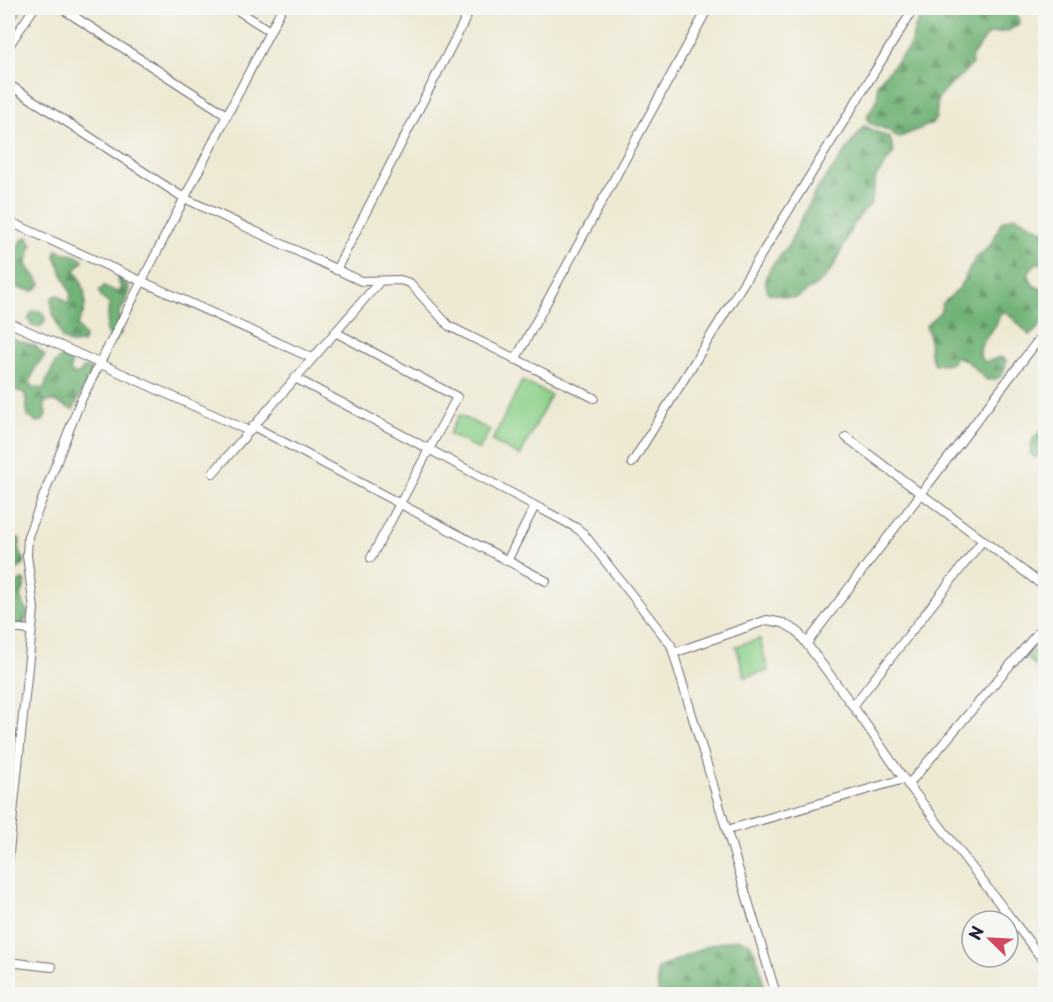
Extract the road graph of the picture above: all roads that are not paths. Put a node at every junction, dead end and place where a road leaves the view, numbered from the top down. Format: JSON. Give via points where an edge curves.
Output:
{"nodes":[{"id":1,"x":34,"y":8,"type":"edge"},
{"id":2,"x":61,"y":8,"type":"edge"},
{"id":3,"x":234,"y":8,"type":"edge"},
{"id":4,"x":282,"y":8,"type":"edge"},
{"id":5,"x":471,"y":8,"type":"edge"},
{"id":6,"x":708,"y":8,"type":"edge"},
{"id":7,"x":914,"y":8,"type":"edge"},
{"id":8,"x":270,"y":31,"type":"junction"},
{"id":9,"x":8,"y":46,"type":"edge"},
{"id":10,"x":8,"y":84,"type":"edge"},
{"id":11,"x":227,"y":115,"type":"junction"},
{"id":12,"x":184,"y":198,"type":"junction"},
{"id":13,"x":8,"y":221,"type":"edge"},
{"id":14,"x":336,"y":270,"type":"junction"},
{"id":15,"x":142,"y":280,"type":"junction"},
{"id":16,"x":380,"y":281,"type":"junction"},
{"id":17,"x":8,"y":322,"type":"edge"},
{"id":18,"x":335,"y":332,"type":"junction"},
{"id":19,"x":1044,"y":334,"type":"edge"},
{"id":20,"x":312,"y":358,"type":"junction"},
{"id":21,"x":515,"y":360,"type":"junction"},
{"id":22,"x":100,"y":362,"type":"junction"},
{"id":23,"x":295,"y":378,"type":"junction"},
{"id":24,"x":594,"y":398,"type":"dead end"},
{"id":25,"x":251,"y":429,"type":"junction"},
{"id":26,"x":846,"y":437,"type":"dead end"},
{"id":27,"x":429,"y":450,"type":"junction"},
{"id":28,"x":632,"y":463,"type":"dead end"},
{"id":29,"x":213,"y":472,"type":"dead end"},
{"id":30,"x":922,"y":493,"type":"junction"},
{"id":31,"x":400,"y":504,"type":"junction"},
{"id":32,"x":535,"y":506,"type":"junction"},
{"id":33,"x":983,"y":540,"type":"junction"},
{"id":34,"x":371,"y":558,"type":"dead end"},
{"id":35,"x":507,"y":561,"type":"junction"},
{"id":36,"x":546,"y":581,"type":"dead end"},
{"id":37,"x":1046,"y":588,"type":"edge"},
{"id":38,"x":1046,"y":623,"type":"edge"},
{"id":39,"x":8,"y":628,"type":"edge"},
{"id":40,"x":32,"y":630,"type":"junction"},
{"id":41,"x":807,"y":643,"type":"junction"},
{"id":42,"x":674,"y":653,"type":"junction"},
{"id":43,"x":854,"y":706,"type":"junction"},
{"id":44,"x":906,"y":782,"type":"junction"},
{"id":45,"x":10,"y":807,"type":"edge"},
{"id":46,"x":727,"y":830,"type":"junction"},
{"id":47,"x":8,"y":862,"type":"edge"},
{"id":48,"x":8,"y":962,"type":"edge"},
{"id":49,"x":1046,"y":964,"type":"edge"},
{"id":50,"x":52,"y":967,"type":"dead end"},
{"id":51,"x":776,"y":994,"type":"edge"}],
"edges":[{"from":1,"to":9,"type":"street"},
{"from":2,"to":11,"type":"street"},
{"from":3,"to":8,"type":"street"},
{"from":4,"to":8,"type":"street"},
{"from":5,"to":14,"type":"street"},
{"from":6,"to":21,"type":"street"},
{"from":7,"to":28,"type":"street"},
{"from":8,"to":11,"type":"street"},
{"from":10,"to":12,"type":"street"},
{"from":11,"to":12,"type":"street"},
{"from":12,"to":14,"type":"street"},
{"from":12,"to":15,"type":"street"},
{"from":13,"to":15,"type":"street"},
{"from":14,"to":16,"type":"street","via":[[366,282]]},
{"from":15,"to":20,"type":"street"},
{"from":15,"to":22,"type":"street"},
{"from":16,"to":18,"type":"street"},
{"from":16,"to":21,"type":"street","via":[[410,283],[449,326]]},
{"from":17,"to":22,"type":"street"},
{"from":18,"to":20,"type":"street"},
{"from":18,"to":27,"type":"street","via":[[458,397]]},
{"from":19,"to":30,"type":"street"},
{"from":20,"to":23,"type":"street"},
{"from":21,"to":24,"type":"street"},
{"from":22,"to":25,"type":"street"},
{"from":22,"to":40,"type":"street","via":[[32,522],[27,546],[33,592]]},
{"from":23,"to":25,"type":"street"},
{"from":23,"to":27,"type":"street"},
{"from":25,"to":29,"type":"street"},
{"from":25,"to":31,"type":"street"},
{"from":26,"to":30,"type":"street"},
{"from":27,"to":31,"type":"street"},
{"from":27,"to":32,"type":"street"},
{"from":30,"to":33,"type":"street"},
{"from":30,"to":41,"type":"street"},
{"from":31,"to":34,"type":"street"},
{"from":31,"to":35,"type":"street"},
{"from":32,"to":35,"type":"street"},
{"from":32,"to":42,"type":"street","via":[[583,533]]},
{"from":33,"to":37,"type":"street"},
{"from":33,"to":43,"type":"street"},
{"from":35,"to":36,"type":"street"},
{"from":38,"to":44,"type":"street"},
{"from":39,"to":40,"type":"street"},
{"from":40,"to":45,"type":"street"},
{"from":41,"to":42,"type":"street","via":[[789,626],[767,620]]},
{"from":41,"to":43,"type":"street"},
{"from":42,"to":46,"type":"street"},
{"from":43,"to":44,"type":"street"},
{"from":44,"to":46,"type":"street"},
{"from":44,"to":49,"type":"street"},
{"from":45,"to":47,"type":"street"},
{"from":46,"to":51,"type":"street"},
{"from":48,"to":50,"type":"street"}]}
